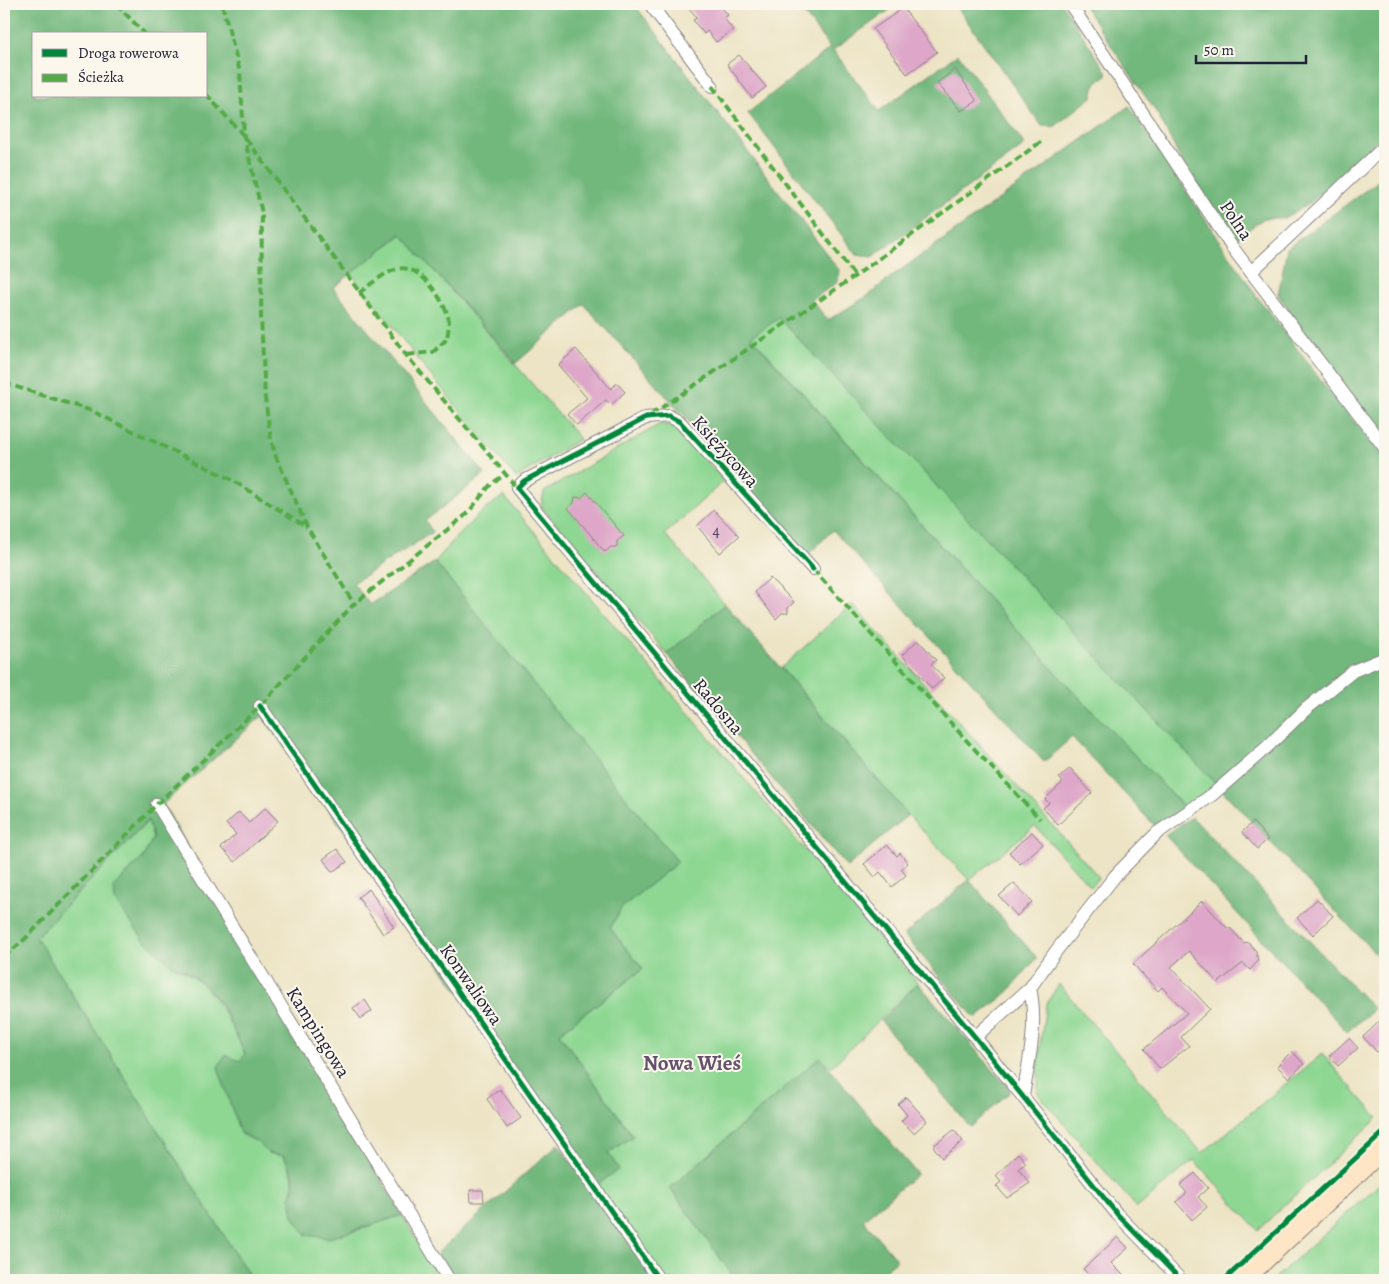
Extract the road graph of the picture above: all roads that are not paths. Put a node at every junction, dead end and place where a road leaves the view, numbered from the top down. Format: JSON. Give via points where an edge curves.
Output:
{"nodes":[{"id":1,"x":650,"y":4,"type":"edge"},
{"id":2,"x":1070,"y":4,"type":"edge"},
{"id":3,"x":712,"y":86,"type":"dead end"},
{"id":4,"x":1385,"y":146,"type":"edge"},
{"id":5,"x":1251,"y":272,"type":"junction"},
{"id":6,"x":1385,"y":448,"type":"edge"},
{"id":7,"x":517,"y":488,"type":"joint"},
{"id":8,"x":813,"y":569,"type":"dead end"},
{"id":9,"x":1385,"y":658,"type":"edge"},
{"id":10,"x":260,"y":706,"type":"dead end"},
{"id":11,"x":157,"y":804,"type":"dead end"},
{"id":12,"x":1030,"y":988,"type":"junction"},
{"id":13,"x":975,"y":1037,"type":"junction"},
{"id":14,"x":1023,"y":1096,"type":"junction"},
{"id":15,"x":1385,"y":1147,"type":"edge"},
{"id":16,"x":449,"y":1280,"type":"edge"},
{"id":17,"x":660,"y":1280,"type":"edge"},
{"id":18,"x":1182,"y":1280,"type":"edge"},
{"id":19,"x":1243,"y":1280,"type":"edge"}],
"edges":[{"from":1,"to":3,"type":"street"},
{"from":2,"to":5,"type":"street","name":"Polna"},
{"from":4,"to":5,"type":"street"},
{"from":5,"to":6,"type":"street","name":"Polna"},
{"from":7,"to":8,"type":"street","name":"Księżycowa","via":[[524,481],[646,418],[669,416],[680,422]]},
{"from":7,"to":13,"type":"street","name":"Radosna"},
{"from":9,"to":12,"type":"street","via":[[1353,671],[1306,709],[1212,795],[1157,833],[1115,876]]},
{"from":10,"to":17,"type":"street","name":"Konwaliowa"},
{"from":11,"to":16,"type":"street","name":"Kampingowa"},
{"from":12,"to":13,"type":"street"},
{"from":12,"to":14,"type":"street","via":[[1035,1009]]},
{"from":13,"to":14,"type":"street","name":"Radosna"},
{"from":14,"to":18,"type":"street","name":"Radosna","via":[[1117,1214]]},
{"from":15,"to":19,"type":"main road"}]}
